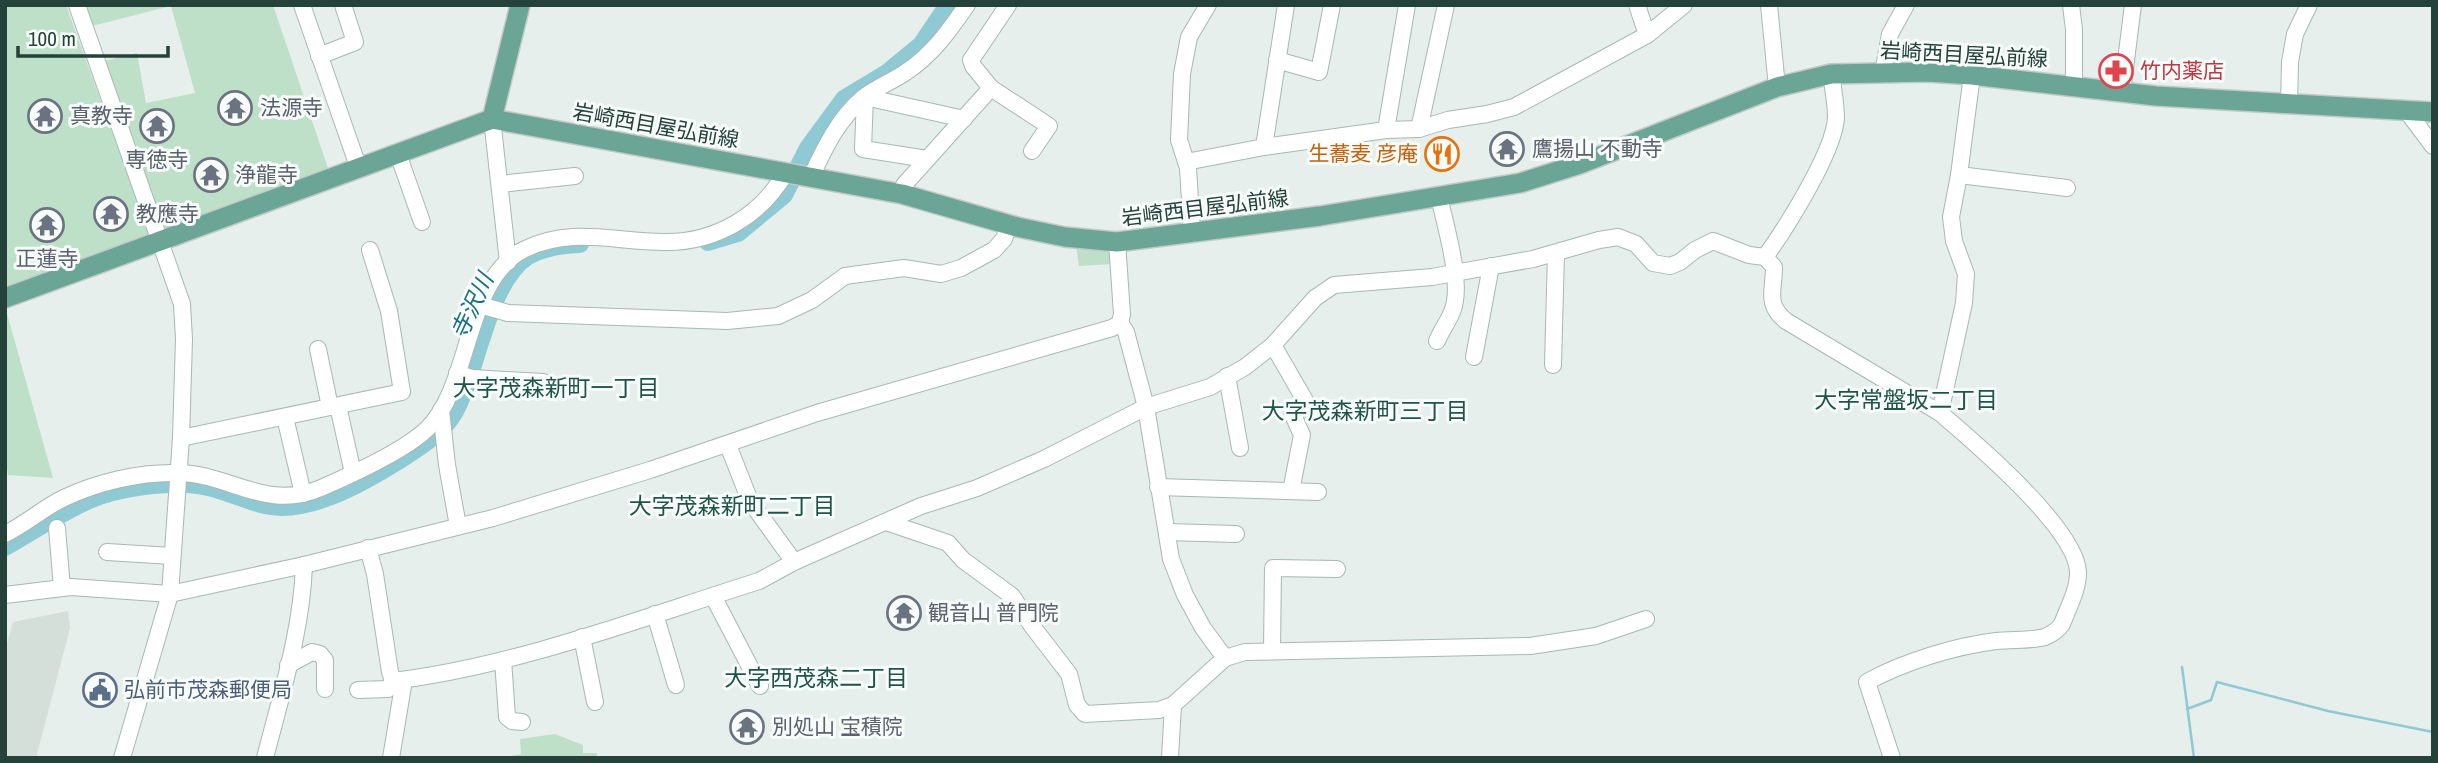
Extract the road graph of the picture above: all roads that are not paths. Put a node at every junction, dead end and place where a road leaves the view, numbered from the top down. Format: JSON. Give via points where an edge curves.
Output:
{"nodes":[{"id":1,"x":77,"y":5,"type":"edge"},
{"id":2,"x":302,"y":5,"type":"edge"},
{"id":3,"x":343,"y":5,"type":"edge"},
{"id":4,"x":520,"y":5,"type":"edge"},
{"id":5,"x":967,"y":5,"type":"edge"},
{"id":6,"x":1008,"y":5,"type":"edge"},
{"id":7,"x":1208,"y":5,"type":"edge"},
{"id":8,"x":1286,"y":5,"type":"edge"},
{"id":9,"x":1332,"y":5,"type":"edge"},
{"id":10,"x":1407,"y":5,"type":"edge"},
{"id":11,"x":1446,"y":5,"type":"edge"},
{"id":12,"x":1637,"y":5,"type":"edge"},
{"id":13,"x":1769,"y":5,"type":"edge"},
{"id":14,"x":1906,"y":5,"type":"edge"},
{"id":15,"x":2071,"y":5,"type":"edge"},
{"id":16,"x":2133,"y":5,"type":"edge"},
{"id":17,"x":2309,"y":5,"type":"edge"},
{"id":18,"x":1681,"y":6,"type":"edge"},
{"id":19,"x":1647,"y":35,"type":"junction"},
{"id":20,"x":319,"y":56,"type":"junction"},
{"id":21,"x":1277,"y":60,"type":"junction"},
{"id":22,"x":1882,"y":73,"type":"junction"},
{"id":23,"x":1831,"y":75,"type":"junction"},
{"id":24,"x":1972,"y":75,"type":"junction"},
{"id":25,"x":2074,"y":86,"type":"junction"},
{"id":26,"x":1777,"y":87,"type":"junction"},
{"id":27,"x":991,"y":88,"type":"junction"},
{"id":28,"x":2122,"y":92,"type":"junction"},
{"id":29,"x":865,"y":97,"type":"junction"},
{"id":30,"x":2289,"y":104,"type":"junction"},
{"id":31,"x":2406,"y":110,"type":"junction"},
{"id":32,"x":2433,"y":112,"type":"edge"},
{"id":33,"x":492,"y":119,"type":"junction"},
{"id":34,"x":964,"y":119,"type":"junction"},
{"id":35,"x":1419,"y":129,"type":"junction"},
{"id":36,"x":1387,"y":130,"type":"junction"},
{"id":37,"x":2433,"y":146,"type":"edge"},
{"id":38,"x":1264,"y":147,"type":"junction"},
{"id":39,"x":1032,"y":151,"type":"dead end"},
{"id":40,"x":398,"y":154,"type":"junction"},
{"id":41,"x":927,"y":159,"type":"junction"},
{"id":42,"x":1186,"y":162,"type":"junction"},
{"id":43,"x":359,"y":169,"type":"junction"},
{"id":44,"x":798,"y":174,"type":"junction"},
{"id":45,"x":1959,"y":175,"type":"junction"},
{"id":46,"x":575,"y":176,"type":"dead end"},
{"id":47,"x":500,"y":184,"type":"junction"},
{"id":48,"x":2067,"y":188,"type":"dead end"},
{"id":49,"x":902,"y":194,"type":"junction"},
{"id":50,"x":1439,"y":196,"type":"junction"},
{"id":51,"x":422,"y":222,"type":"dead end"},
{"id":52,"x":1009,"y":225,"type":"junction"},
{"id":53,"x":1192,"y":234,"type":"junction"},
{"id":54,"x":160,"y":242,"type":"junction"},
{"id":55,"x":1117,"y":243,"type":"junction"},
{"id":56,"x":370,"y":250,"type":"dead end"},
{"id":57,"x":1556,"y":253,"type":"junction"},
{"id":58,"x":1765,"y":257,"type":"junction"},
{"id":59,"x":508,"y":262,"type":"junction"},
{"id":60,"x":1491,"y":266,"type":"junction"},
{"id":61,"x":1456,"y":272,"type":"junction"},
{"id":62,"x":5,"y":298,"type":"edge"},
{"id":63,"x":487,"y":307,"type":"junction"},
{"id":64,"x":1120,"y":323,"type":"junction"},
{"id":65,"x":1437,"y":341,"type":"dead end"},
{"id":66,"x":1273,"y":345,"type":"junction"},
{"id":67,"x":318,"y":349,"type":"dead end"},
{"id":68,"x":1474,"y":357,"type":"dead end"},
{"id":69,"x":1553,"y":365,"type":"dead end"},
{"id":70,"x":464,"y":376,"type":"junction"},
{"id":71,"x":1227,"y":376,"type":"junction"},
{"id":72,"x":543,"y":382,"type":"dead end"},
{"id":73,"x":334,"y":406,"type":"junction"},
{"id":74,"x":1146,"y":407,"type":"junction"},
{"id":75,"x":441,"y":410,"type":"junction"},
{"id":76,"x":1311,"y":411,"type":"dead end"},
{"id":77,"x":1292,"y":413,"type":"dead end"},
{"id":78,"x":1940,"y":413,"type":"junction"},
{"id":79,"x":285,"y":417,"type":"junction"},
{"id":80,"x":181,"y":438,"type":"junction"},
{"id":81,"x":728,"y":445,"type":"junction"},
{"id":82,"x":1240,"y":448,"type":"dead end"},
{"id":83,"x":353,"y":473,"type":"junction"},
{"id":84,"x":177,"y":481,"type":"junction"},
{"id":85,"x":1158,"y":487,"type":"junction"},
{"id":86,"x":1291,"y":491,"type":"junction"},
{"id":87,"x":1318,"y":492,"type":"dead end"},
{"id":88,"x":303,"y":494,"type":"junction"},
{"id":89,"x":886,"y":523,"type":"junction"},
{"id":90,"x":458,"y":526,"type":"junction"},
{"id":91,"x":57,"y":528,"type":"dead end"},
{"id":92,"x":1167,"y":532,"type":"junction"},
{"id":93,"x":5,"y":534,"type":"edge"},
{"id":94,"x":1236,"y":534,"type":"dead end"},
{"id":95,"x":369,"y":548,"type":"junction"},
{"id":96,"x":107,"y":552,"type":"dead end"},
{"id":97,"x":172,"y":556,"type":"junction"},
{"id":98,"x":794,"y":562,"type":"junction"},
{"id":99,"x":304,"y":565,"type":"junction"},
{"id":100,"x":1337,"y":569,"type":"dead end"},
{"id":101,"x":62,"y":588,"type":"junction"},
{"id":102,"x":170,"y":594,"type":"junction"},
{"id":103,"x":5,"y":595,"type":"edge"},
{"id":104,"x":713,"y":596,"type":"junction"},
{"id":105,"x":655,"y":614,"type":"junction"},
{"id":106,"x":1646,"y":618,"type":"dead end"},
{"id":107,"x":582,"y":636,"type":"junction"},
{"id":108,"x":1272,"y":650,"type":"junction"},
{"id":109,"x":1226,"y":658,"type":"junction"},
{"id":110,"x":503,"y":660,"type":"junction"},
{"id":111,"x":288,"y":665,"type":"junction"},
{"id":112,"x":399,"y":681,"type":"junction"},
{"id":113,"x":676,"y":684,"type":"dead end"},
{"id":114,"x":760,"y":686,"type":"dead end"},
{"id":115,"x":325,"y":689,"type":"dead end"},
{"id":116,"x":358,"y":690,"type":"dead end"},
{"id":117,"x":595,"y":702,"type":"dead end"},
{"id":118,"x":1173,"y":705,"type":"junction"},
{"id":119,"x":522,"y":722,"type":"dead end"},
{"id":120,"x":122,"y":758,"type":"edge"},
{"id":121,"x":265,"y":758,"type":"edge"},
{"id":122,"x":391,"y":758,"type":"edge"},
{"id":123,"x":1170,"y":758,"type":"edge"},
{"id":124,"x":1892,"y":758,"type":"edge"}],
"edges":[{"from":1,"to":54,"type":"street"},
{"from":2,"to":20,"type":"street"},
{"from":3,"to":20,"type":"street","via":[[355,42]]},
{"from":4,"to":33,"type":"main road"},
{"from":5,"to":29,"type":"street","via":[[930,55]]},
{"from":6,"to":27,"type":"street","via":[[971,60]]},
{"from":7,"to":42,"type":"street","via":[[1189,37],[1182,74],[1179,139]]},
{"from":8,"to":21,"type":"street"},
{"from":9,"to":21,"type":"street","via":[[1319,72]]},
{"from":10,"to":36,"type":"street"},
{"from":11,"to":35,"type":"street"},
{"from":12,"to":19,"type":"street"},
{"from":13,"to":26,"type":"street"},
{"from":14,"to":22,"type":"street","via":[[1890,34]]},
{"from":15,"to":25,"type":"street"},
{"from":16,"to":28,"type":"street"},
{"from":17,"to":30,"type":"street","via":[[2295,34]]},
{"from":18,"to":19,"type":"street"},
{"from":19,"to":35,"type":"street","via":[[1514,107]]},
{"from":20,"to":43,"type":"street"},
{"from":21,"to":38,"type":"street"},
{"from":22,"to":23,"type":"main road","name":"岩崎西目屋弘前線"},
{"from":22,"to":24,"type":"main road","name":"岩崎西目屋弘前線"},
{"from":23,"to":26,"type":"main road","name":"岩崎西目屋弘前線"},
{"from":23,"to":58,"type":"street","via":[[1836,119],[1828,147]]},
{"from":24,"to":25,"type":"main road","name":"岩崎西目屋弘前線"},
{"from":24,"to":45,"type":"street"},
{"from":25,"to":28,"type":"main road","name":"岩崎西目屋弘前線"},
{"from":26,"to":50,"type":"main road","name":"岩崎西目屋弘前線","via":[[1580,164],[1520,183]]},
{"from":27,"to":34,"type":"street"},
{"from":27,"to":39,"type":"street","via":[[1049,126]]},
{"from":28,"to":30,"type":"main road","name":"岩崎西目屋弘前線"},
{"from":29,"to":34,"type":"street"},
{"from":29,"to":41,"type":"street","via":[[863,149]]},
{"from":29,"to":44,"type":"street"},
{"from":30,"to":31,"type":"main road","name":"岩崎西目屋弘前線"},
{"from":31,"to":32,"type":"main road","name":"岩崎西目屋弘前線"},
{"from":31,"to":37,"type":"street"},
{"from":33,"to":40,"type":"main road"},
{"from":33,"to":44,"type":"main road","name":"岩崎西目屋弘前線"},
{"from":33,"to":47,"type":"street"},
{"from":34,"to":41,"type":"street"},
{"from":35,"to":36,"type":"street"},
{"from":36,"to":38,"type":"street"},
{"from":38,"to":42,"type":"street"},
{"from":40,"to":43,"type":"main road"},
{"from":40,"to":51,"type":"street"},
{"from":41,"to":49,"type":"street","via":[[904,185]]},
{"from":42,"to":53,"type":"street"},
{"from":43,"to":54,"type":"main road"},
{"from":44,"to":49,"type":"main road","name":"岩崎西目屋弘前線"},
{"from":44,"to":59,"type":"street","via":[[731,228],[702,237],[665,242],[570,235],[522,251]]},
{"from":45,"to":48,"type":"street"},
{"from":45,"to":78,"type":"street","via":[[1951,217],[1966,274],[1964,303]]},
{"from":46,"to":47,"type":"street"},
{"from":47,"to":59,"type":"street"},
{"from":49,"to":52,"type":"main road","name":"岩崎西目屋弘前線"},
{"from":50,"to":53,"type":"main road","name":"岩崎西目屋弘前線"},
{"from":50,"to":61,"type":"street"},
{"from":52,"to":55,"type":"main road","name":"岩崎西目屋弘前線"},
{"from":52,"to":63,"type":"street","via":[[994,250],[961,268],[941,274],[904,268],[845,276],[812,300],[778,316],[727,321],[508,313]]},
{"from":53,"to":55,"type":"main road","name":"岩崎西目屋弘前線"},
{"from":54,"to":62,"type":"main road"},
{"from":54,"to":80,"type":"street","via":[[182,304]]},
{"from":55,"to":64,"type":"street"},
{"from":56,"to":73,"type":"street","via":[[388,311],[402,392]]},
{"from":57,"to":58,"type":"street","via":[[1618,237],[1636,244],[1653,263],[1664,266],[1681,262],[1713,241]]},
{"from":57,"to":60,"type":"street"},
{"from":57,"to":69,"type":"street"},
{"from":58,"to":78,"type":"street","via":[[1774,267],[1772,302],[1776,313]]},
{"from":59,"to":63,"type":"street","via":[[492,282]]},
{"from":60,"to":61,"type":"street"},
{"from":60,"to":68,"type":"street"},
{"from":61,"to":65,"type":"street","via":[[1453,310]]},
{"from":61,"to":66,"type":"street","via":[[1334,285],[1315,298]]},
{"from":63,"to":70,"type":"street"},
{"from":64,"to":74,"type":"street"},
{"from":64,"to":81,"type":"street","via":[[1050,348],[817,413]]},
{"from":66,"to":71,"type":"street"},
{"from":66,"to":76,"type":"street"},
{"from":67,"to":73,"type":"street"},
{"from":70,"to":72,"type":"street"},
{"from":70,"to":75,"type":"street"},
{"from":71,"to":74,"type":"street","via":[[1210,387]]},
{"from":71,"to":82,"type":"street"},
{"from":73,"to":79,"type":"street"},
{"from":73,"to":83,"type":"street"},
{"from":74,"to":85,"type":"street"},
{"from":74,"to":89,"type":"street","via":[[1044,459]]},
{"from":75,"to":83,"type":"street","via":[[427,429],[401,448]]},
{"from":75,"to":90,"type":"street"},
{"from":77,"to":86,"type":"street","via":[[1302,435]]},
{"from":78,"to":124,"type":"street","via":[[2030,496],[2073,554],[2078,575],[2062,624],[2045,637],[1994,641],[1925,658],[1867,682]]},
{"from":79,"to":80,"type":"street"},
{"from":79,"to":88,"type":"street"},
{"from":80,"to":84,"type":"street"},
{"from":81,"to":90,"type":"street"},
{"from":81,"to":98,"type":"street","via":[[750,501]]},
{"from":83,"to":88,"type":"street"},
{"from":84,"to":88,"type":"street","via":[[221,481],[250,492],[286,497]]},
{"from":84,"to":93,"type":"street","via":[[128,477],[90,488],[63,498]]},
{"from":84,"to":97,"type":"street"},
{"from":85,"to":86,"type":"street"},
{"from":85,"to":92,"type":"street"},
{"from":86,"to":87,"type":"street"},
{"from":89,"to":98,"type":"street"},
{"from":89,"to":118,"type":"street","via":[[948,543],[963,560],[1012,596],[1069,674],[1077,705],[1085,714],[1159,710]]},
{"from":90,"to":95,"type":"street"},
{"from":91,"to":101,"type":"street"},
{"from":92,"to":94,"type":"street"},
{"from":92,"to":109,"type":"street","via":[[1171,559],[1185,594]]},
{"from":95,"to":99,"type":"street"},
{"from":95,"to":112,"type":"street","via":[[390,672]]},
{"from":96,"to":97,"type":"street"},
{"from":97,"to":102,"type":"street"},
{"from":98,"to":104,"type":"street","via":[[759,581]]},
{"from":99,"to":102,"type":"street"},
{"from":99,"to":111,"type":"street"},
{"from":100,"to":108,"type":"street","via":[[1273,568]]},
{"from":101,"to":102,"type":"street"},
{"from":101,"to":103,"type":"street"},
{"from":102,"to":120,"type":"street"},
{"from":104,"to":105,"type":"street"},
{"from":104,"to":114,"type":"street"},
{"from":105,"to":107,"type":"street"},
{"from":105,"to":113,"type":"street"},
{"from":106,"to":108,"type":"street","via":[[1596,636],[1530,646]]},
{"from":107,"to":110,"type":"street"},
{"from":107,"to":117,"type":"street"},
{"from":108,"to":109,"type":"street"},
{"from":109,"to":118,"type":"street"},
{"from":110,"to":112,"type":"street"},
{"from":110,"to":119,"type":"street","via":[[507,718]]},
{"from":111,"to":115,"type":"street","via":[[312,652],[320,654],[325,660]]},
{"from":111,"to":121,"type":"street"},
{"from":112,"to":116,"type":"street","via":[[388,689]]},
{"from":112,"to":122,"type":"street"},
{"from":118,"to":123,"type":"street"}]}
